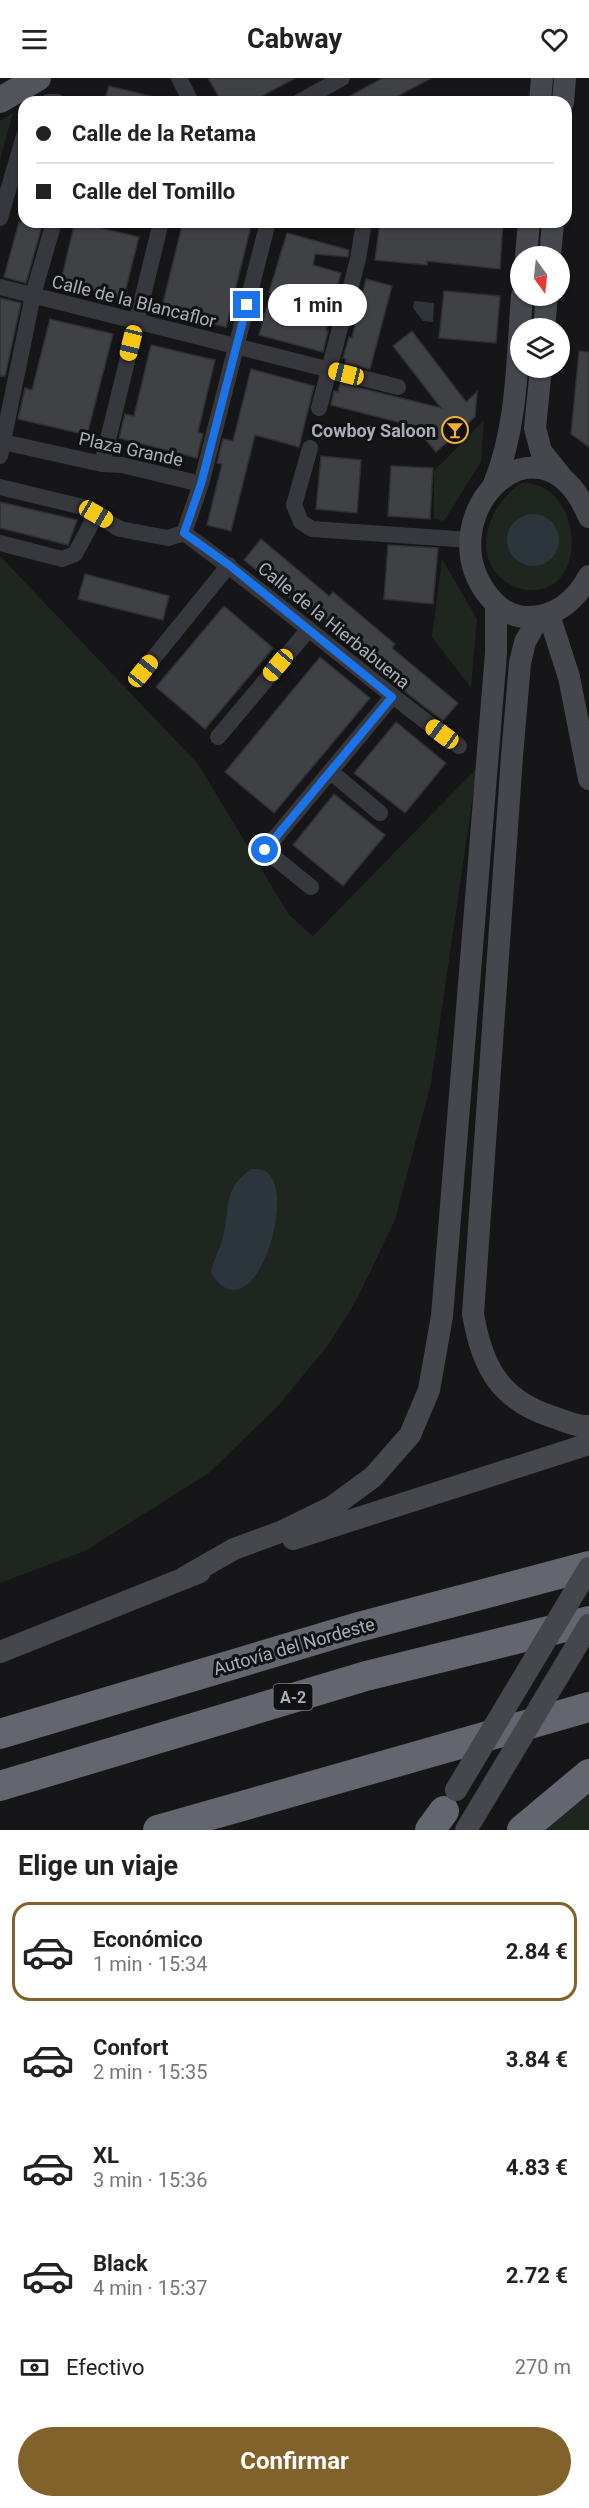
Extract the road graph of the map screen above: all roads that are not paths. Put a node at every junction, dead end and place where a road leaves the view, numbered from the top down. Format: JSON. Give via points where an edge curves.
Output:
{"nodes":[{"id":1,"x":38,"y":78,"type":"edge"},
{"id":2,"x":179,"y":78,"type":"edge"},
{"id":3,"x":342,"y":78,"type":"edge"},
{"id":4,"x":542,"y":78,"type":"edge"},
{"id":5,"x":565,"y":78,"type":"edge"},
{"id":6,"x":188,"y":96,"type":"edge"},
{"id":7,"x":310,"y":96,"type":"edge"},
{"id":8,"x":540,"y":96,"type":"edge"},
{"id":9,"x":564,"y":96,"type":"edge"},
{"id":10,"x":0,"y":100,"type":"edge"},
{"id":11,"x":18,"y":156,"type":"edge"},
{"id":12,"x":0,"y":218,"type":"edge"},
{"id":13,"x":52,"y":228,"type":"edge"},
{"id":14,"x":160,"y":228,"type":"edge"},
{"id":15,"x":266,"y":228,"type":"edge"},
{"id":16,"x":363,"y":228,"type":"edge"},
{"id":17,"x":528,"y":228,"type":"edge"},
{"id":18,"x":552,"y":228,"type":"edge"},
{"id":19,"x":527,"y":246,"type":"edge"},
{"id":20,"x":551,"y":246,"type":"edge"},
{"id":21,"x":0,"y":287,"type":"edge"},
{"id":22,"x":33,"y":295,"type":"junction"},
{"id":23,"x":521,"y":306,"type":"edge"},
{"id":24,"x":137,"y":321,"type":"junction"},
{"id":25,"x":236,"y":346,"type":"junction"},
{"id":26,"x":328,"y":370,"type":"junction"},
{"id":27,"x":540,"y":378,"type":"edge"},
{"id":28,"x":398,"y":387,"type":"dead end"},
{"id":29,"x":319,"y":408,"type":"dead end"},
{"id":30,"x":310,"y":448,"type":"dead end"},
{"id":31,"x":2,"y":449,"type":"edge"},
{"id":32,"x":102,"y":464,"type":"junction"},
{"id":33,"x":561,"y":476,"type":"junction"},
{"id":34,"x":201,"y":484,"type":"junction"},
{"id":35,"x":495,"y":484,"type":"junction"},
{"id":36,"x":0,"y":487,"type":"edge"},
{"id":37,"x":96,"y":514,"type":"junction"},
{"id":38,"x":589,"y":517,"type":"edge"},
{"id":39,"x":184,"y":533,"type":"junction"},
{"id":40,"x":470,"y":540,"type":"junction"},
{"id":41,"x":0,"y":543,"type":"edge"},
{"id":42,"x":229,"y":565,"type":"junction"},
{"id":43,"x":589,"y":576,"type":"edge"},
{"id":44,"x":496,"y":606,"type":"junction"},
{"id":45,"x":544,"y":616,"type":"junction"},
{"id":46,"x":309,"y":629,"type":"junction"},
{"id":47,"x":143,"y":671,"type":"dead end"},
{"id":48,"x":392,"y":697,"type":"junction"},
{"id":49,"x":218,"y":737,"type":"dead end"},
{"id":50,"x":459,"y":746,"type":"dead end"},
{"id":51,"x":331,"y":772,"type":"junction"},
{"id":52,"x":589,"y":778,"type":"edge"},
{"id":53,"x":380,"y":813,"type":"dead end"},
{"id":54,"x":311,"y":887,"type":"dead end"},
{"id":55,"x":589,"y":1426,"type":"edge"},
{"id":56,"x":589,"y":1444,"type":"edge"},
{"id":57,"x":589,"y":1567,"type":"edge"},
{"id":58,"x":185,"y":1577,"type":"junction"},
{"id":59,"x":589,"y":1623,"type":"edge"},
{"id":60,"x":0,"y":1652,"type":"edge"},
{"id":61,"x":589,"y":1707,"type":"edge"},
{"id":62,"x":0,"y":1734,"type":"edge"},
{"id":63,"x":393,"y":1762,"type":"junction"},
{"id":64,"x":589,"y":1774,"type":"edge"},
{"id":65,"x":0,"y":1786,"type":"edge"},
{"id":66,"x":446,"y":1818,"type":"edge"},
{"id":67,"x":158,"y":1830,"type":"edge"},
{"id":68,"x":221,"y":1830,"type":"edge"},
{"id":69,"x":522,"y":1830,"type":"edge"}],
"edges":[{"from":1,"to":10,"type":"main road"},
{"from":2,"to":6,"type":"street"},
{"from":3,"to":7,"type":"street"},
{"from":4,"to":8,"type":"main road"},
{"from":5,"to":9,"type":"main road"},
{"from":11,"to":12,"type":"street"},
{"from":13,"to":22,"type":"street"},
{"from":14,"to":24,"type":"street"},
{"from":15,"to":25,"type":"street"},
{"from":16,"to":26,"type":"street"},
{"from":17,"to":19,"type":"main road"},
{"from":18,"to":20,"type":"main road"},
{"from":21,"to":22,"type":"street","name":"Calle de la Blancaflor"},
{"from":22,"to":24,"type":"street","name":"Calle de la Blancaflor"},
{"from":22,"to":31,"type":"street"},
{"from":23,"to":35,"type":"main road","via":[[511,426],[506,456]]},
{"from":24,"to":25,"type":"street","name":"Calle de la Blancaflor"},
{"from":24,"to":32,"type":"street"},
{"from":25,"to":26,"type":"street","name":"Calle de la Blancaflor"},
{"from":25,"to":34,"type":"street"},
{"from":26,"to":28,"type":"street","name":"Calle de la Blancaflor"},
{"from":26,"to":29,"type":"street"},
{"from":27,"to":33,"type":"main road","via":[[535,428],[541,451]]},
{"from":30,"to":40,"type":"street","via":[[294,505],[301,522],[312,529]]},
{"from":31,"to":32,"type":"street","name":"Plaza Grande"},
{"from":32,"to":34,"type":"street","name":"Plaza Grande"},
{"from":33,"to":35,"type":"main road","via":[[534,467],[514,470]]},
{"from":33,"to":38,"type":"main road","via":[[575,489]]},
{"from":34,"to":39,"type":"street","name":"Plaza Grande"},
{"from":35,"to":40,"type":"main road","via":[[475,513]]},
{"from":36,"to":37,"type":"street","via":[[83,507]]},
{"from":37,"to":39,"type":"street","via":[[120,529],[168,538]]},
{"from":37,"to":41,"type":"street","via":[[75,554],[62,559]]},
{"from":39,"to":42,"type":"street","name":"Calle de la Hierbabuena"},
{"from":40,"to":44,"type":"main road","via":[[472,563],[480,584]]},
{"from":42,"to":46,"type":"street","name":"Calle de la Hierbabuena"},
{"from":42,"to":47,"type":"street"},
{"from":43,"to":45,"type":"main road","via":[[567,605]]},
{"from":44,"to":45,"type":"main road","via":[[515,617]]},
{"from":44,"to":58,"type":"main road","via":[[496,653],[443,1304],[429,1390],[410,1435],[373,1477],[332,1507],[234,1549]]},
{"from":45,"to":52,"type":"main road","via":[[569,677]]},
{"from":45,"to":55,"type":"main road","via":[[525,642],[518,684],[473,1314],[478,1344],[495,1380],[513,1397],[541,1413]]},
{"from":46,"to":48,"type":"street","name":"Calle de la Hierbabuena"},
{"from":46,"to":49,"type":"street"},
{"from":48,"to":50,"type":"street","name":"Calle de la Hierbabuena"},
{"from":48,"to":51,"type":"street"},
{"from":51,"to":53,"type":"street"},
{"from":51,"to":54,"type":"street","via":[[265,850]]},
{"from":56,"to":58,"type":"main road","via":[[336,1524]]},
{"from":57,"to":62,"type":"highway","name":"Autovía del Nordeste","via":[[344,1631]]},
{"from":57,"to":66,"type":"main road","bridge":true},
{"from":58,"to":60,"type":"main road"},
{"from":59,"to":65,"type":"highway","number":"A-2","via":[[366,1676]]},
{"from":59,"to":66,"type":"main road","bridge":true,"via":[[496,1780]]},
{"from":61,"to":63,"type":"highway"},
{"from":63,"to":67,"type":"highway"},
{"from":63,"to":68,"type":"highway"},
{"from":64,"to":69,"type":"highway"}]}
